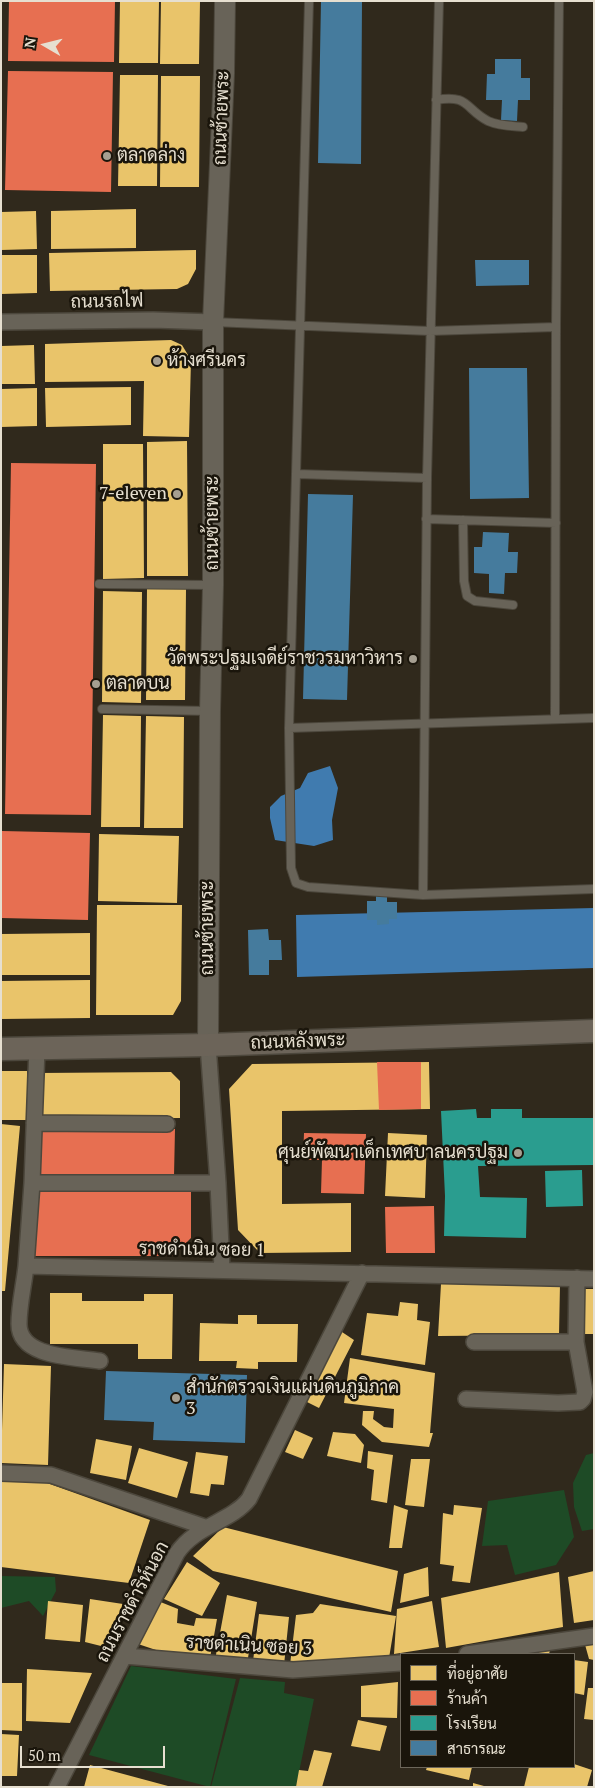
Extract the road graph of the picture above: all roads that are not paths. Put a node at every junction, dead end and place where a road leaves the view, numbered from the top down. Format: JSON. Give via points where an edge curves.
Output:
{"nodes":[{"id":1,"x":225,"y":1,"type":"edge"},
{"id":2,"x":309,"y":1,"type":"edge"},
{"id":3,"x":439,"y":1,"type":"edge"},
{"id":4,"x":559,"y":1,"type":"edge"},
{"id":5,"x":436,"y":100,"type":"junction"},
{"id":6,"x":523,"y":127,"type":"dead end"},
{"id":7,"x":1,"y":322,"type":"edge"},
{"id":8,"x":213,"y":322,"type":"junction"},
{"id":9,"x":300,"y":325,"type":"junction"},
{"id":10,"x":556,"y":327,"type":"junction"},
{"id":11,"x":430,"y":331,"type":"junction"},
{"id":12,"x":296,"y":474,"type":"junction"},
{"id":13,"x":427,"y":478,"type":"junction"},
{"id":14,"x":426,"y":519,"type":"junction"},
{"id":15,"x":463,"y":520,"type":"junction"},
{"id":16,"x":556,"y":523,"type":"junction"},
{"id":17,"x":99,"y":584,"type":"dead end"},
{"id":18,"x":213,"y":585,"type":"junction"},
{"id":19,"x":513,"y":605,"type":"dead end"},
{"id":20,"x":102,"y":709,"type":"dead end"},
{"id":21,"x":210,"y":711,"type":"junction"},
{"id":22,"x":594,"y":718,"type":"edge"},
{"id":23,"x":555,"y":719,"type":"junction"},
{"id":24,"x":425,"y":724,"type":"junction"},
{"id":25,"x":289,"y":728,"type":"junction"},
{"id":26,"x":594,"y":888,"type":"edge"},
{"id":27,"x":423,"y":895,"type":"junction"},
{"id":28,"x":594,"y":1031,"type":"edge"},
{"id":29,"x":208,"y":1045,"type":"junction"},
{"id":30,"x":37,"y":1048,"type":"junction"},
{"id":31,"x":1,"y":1049,"type":"edge"},
{"id":32,"x":34,"y":1123,"type":"junction"},
{"id":33,"x":167,"y":1124,"type":"dead end"},
{"id":34,"x":32,"y":1183,"type":"junction"},
{"id":35,"x":218,"y":1183,"type":"junction"},
{"id":36,"x":26,"y":1266,"type":"junction"},
{"id":37,"x":222,"y":1269,"type":"junction"},
{"id":38,"x":362,"y":1273,"type":"junction"},
{"id":39,"x":577,"y":1278,"type":"junction"},
{"id":40,"x":594,"y":1279,"type":"edge"},
{"id":41,"x":474,"y":1342,"type":"dead end"},
{"id":42,"x":576,"y":1342,"type":"junction"},
{"id":43,"x":100,"y":1361,"type":"dead end"},
{"id":44,"x":466,"y":1399,"type":"dead end"},
{"id":45,"x":1,"y":1473,"type":"edge"},
{"id":46,"x":205,"y":1528,"type":"junction"},
{"id":47,"x":594,"y":1636,"type":"edge"},
{"id":48,"x":474,"y":1653,"type":"edge"},
{"id":49,"x":125,"y":1656,"type":"junction"},
{"id":50,"x":400,"y":1663,"type":"edge"},
{"id":51,"x":57,"y":1787,"type":"edge"}],
"edges":[{"from":1,"to":8,"type":"street","name":"ถนนซ้ายพระ"},
{"from":2,"to":9,"type":"lane"},
{"from":3,"to":5,"type":"lane"},
{"from":4,"to":10,"type":"lane"},
{"from":5,"to":6,"type":"lane","via":[[450,98],[467,103],[490,122]]},
{"from":5,"to":11,"type":"lane"},
{"from":7,"to":8,"type":"street","name":"ถนนรถไฟ"},
{"from":8,"to":9,"type":"lane"},
{"from":8,"to":18,"type":"street","name":"ถนนซ้ายพระ"},
{"from":9,"to":11,"type":"lane"},
{"from":9,"to":12,"type":"lane"},
{"from":10,"to":11,"type":"lane"},
{"from":10,"to":16,"type":"lane"},
{"from":11,"to":13,"type":"lane"},
{"from":12,"to":13,"type":"lane"},
{"from":12,"to":25,"type":"lane"},
{"from":13,"to":14,"type":"lane"},
{"from":14,"to":15,"type":"lane"},
{"from":14,"to":24,"type":"lane"},
{"from":15,"to":16,"type":"lane"},
{"from":15,"to":19,"type":"lane","via":[[467,596],[475,601]]},
{"from":16,"to":23,"type":"lane"},
{"from":17,"to":18,"type":"lane"},
{"from":18,"to":21,"type":"street","name":"ถนนซ้ายพระ"},
{"from":20,"to":21,"type":"lane"},
{"from":21,"to":29,"type":"street","name":"ถนนซ้ายพระ"},
{"from":22,"to":23,"type":"lane"},
{"from":23,"to":24,"type":"lane"},
{"from":24,"to":25,"type":"lane"},
{"from":24,"to":27,"type":"lane"},
{"from":25,"to":27,"type":"lane","via":[[291,868],[296,883],[308,887]]},
{"from":26,"to":27,"type":"lane"},
{"from":28,"to":29,"type":"main road","name":"ถนนหลังพระ"},
{"from":29,"to":30,"type":"main road","name":"ถนนหลังพระ"},
{"from":29,"to":35,"type":"street"},
{"from":30,"to":31,"type":"main road","name":"ถนนหลังพระ"},
{"from":30,"to":32,"type":"street"},
{"from":32,"to":33,"type":"street"},
{"from":32,"to":34,"type":"street"},
{"from":34,"to":35,"type":"street"},
{"from":34,"to":36,"type":"street"},
{"from":35,"to":37,"type":"street"},
{"from":36,"to":37,"type":"street","name":"ราชดำเนิน ซอย 1"},
{"from":36,"to":43,"type":"street","via":[[19,1326],[24,1341],[40,1352]]},
{"from":37,"to":38,"type":"street","name":"ราชดำเนิน ซอย 1"},
{"from":38,"to":39,"type":"street","name":"ราชดำเนิน ซอย 1"},
{"from":38,"to":46,"type":"street","name":"ถนนราชดำริห์นอก","via":[[249,1499],[238,1510]]},
{"from":39,"to":40,"type":"street","name":"ราชดำเนิน ซอย 1"},
{"from":39,"to":42,"type":"street"},
{"from":41,"to":42,"type":"street"},
{"from":42,"to":44,"type":"street","via":[[585,1392],[580,1402]]},
{"from":45,"to":46,"type":"street","via":[[51,1475]]},
{"from":46,"to":49,"type":"street","name":"ถนนราชดำริห์นอก","via":[[177,1553]]},
{"from":47,"to":48,"type":"street"},
{"from":49,"to":50,"type":"street","name":"ราชดำเนิน ซอย 3","via":[[293,1670]]},
{"from":49,"to":51,"type":"street","name":"ถนนราชดำริห์นอก"}]}
